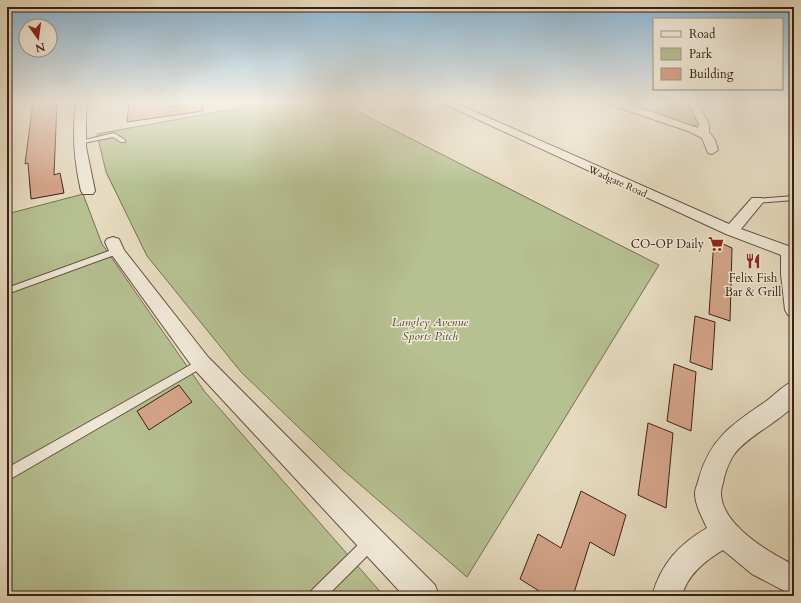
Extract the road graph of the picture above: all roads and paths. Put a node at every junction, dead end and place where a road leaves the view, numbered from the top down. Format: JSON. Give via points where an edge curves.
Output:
{"nodes":[{"id":1,"x":78,"y":130,"type":"edge"},
{"id":2,"x":507,"y":130,"type":"edge"},
{"id":3,"x":694,"y":130,"type":"edge"},
{"id":4,"x":703,"y":130,"type":"edge"},
{"id":5,"x":706,"y":136,"type":"junction"},
{"id":6,"x":79,"y":142,"type":"junction"},
{"id":7,"x":123,"y":142,"type":"dead end"},
{"id":8,"x":712,"y":150,"type":"dead end"},
{"id":9,"x":88,"y":191,"type":"dead end"},
{"id":10,"x":794,"y":198,"type":"edge"},
{"id":11,"x":757,"y":201,"type":"joint"},
{"id":12,"x":731,"y":231,"type":"junction"},
{"id":13,"x":115,"y":246,"type":"joint"},
{"id":14,"x":792,"y":254,"type":"edge"},
{"id":15,"x":7,"y":291,"type":"edge"},
{"id":16,"x":794,"y":310,"type":"edge"},
{"id":17,"x":200,"y":363,"type":"junction"},
{"id":18,"x":794,"y":390,"type":"edge"},
{"id":19,"x":7,"y":475,"type":"edge"},
{"id":20,"x":724,"y":533,"type":"junction"},
{"id":21,"x":372,"y":541,"type":"junction"},
{"id":22,"x":794,"y":581,"type":"edge"},
{"id":23,"x":316,"y":596,"type":"edge"},
{"id":24,"x":424,"y":596,"type":"edge"},
{"id":25,"x":666,"y":596,"type":"edge"}],
"edges":[{"from":1,"to":6,"type":"street"},
{"from":2,"to":12,"type":"street","name":"Wadgate Road"},
{"from":3,"to":5,"type":"street"},
{"from":4,"to":5,"type":"street"},
{"from":5,"to":8,"type":"street"},
{"from":6,"to":7,"type":"lane","via":[[114,135]]},
{"from":6,"to":9,"type":"street","via":[[81,169]]},
{"from":10,"to":11,"type":"lane"},
{"from":11,"to":12,"type":"street"},
{"from":12,"to":14,"type":"street","name":"Wadgate Road"},
{"from":13,"to":15,"type":"lane"},
{"from":13,"to":17,"type":"street"},
{"from":14,"to":16,"type":"street","via":[[789,274]]},
{"from":17,"to":19,"type":"lane"},
{"from":17,"to":21,"type":"street"},
{"from":18,"to":20,"type":"street","via":[[784,401],[735,437],[718,457],[708,493],[711,507]]},
{"from":20,"to":22,"type":"street","via":[[762,564]]},
{"from":20,"to":25,"type":"street","via":[[685,562],[676,573]]},
{"from":21,"to":23,"type":"lane"},
{"from":21,"to":24,"type":"street"}]}
